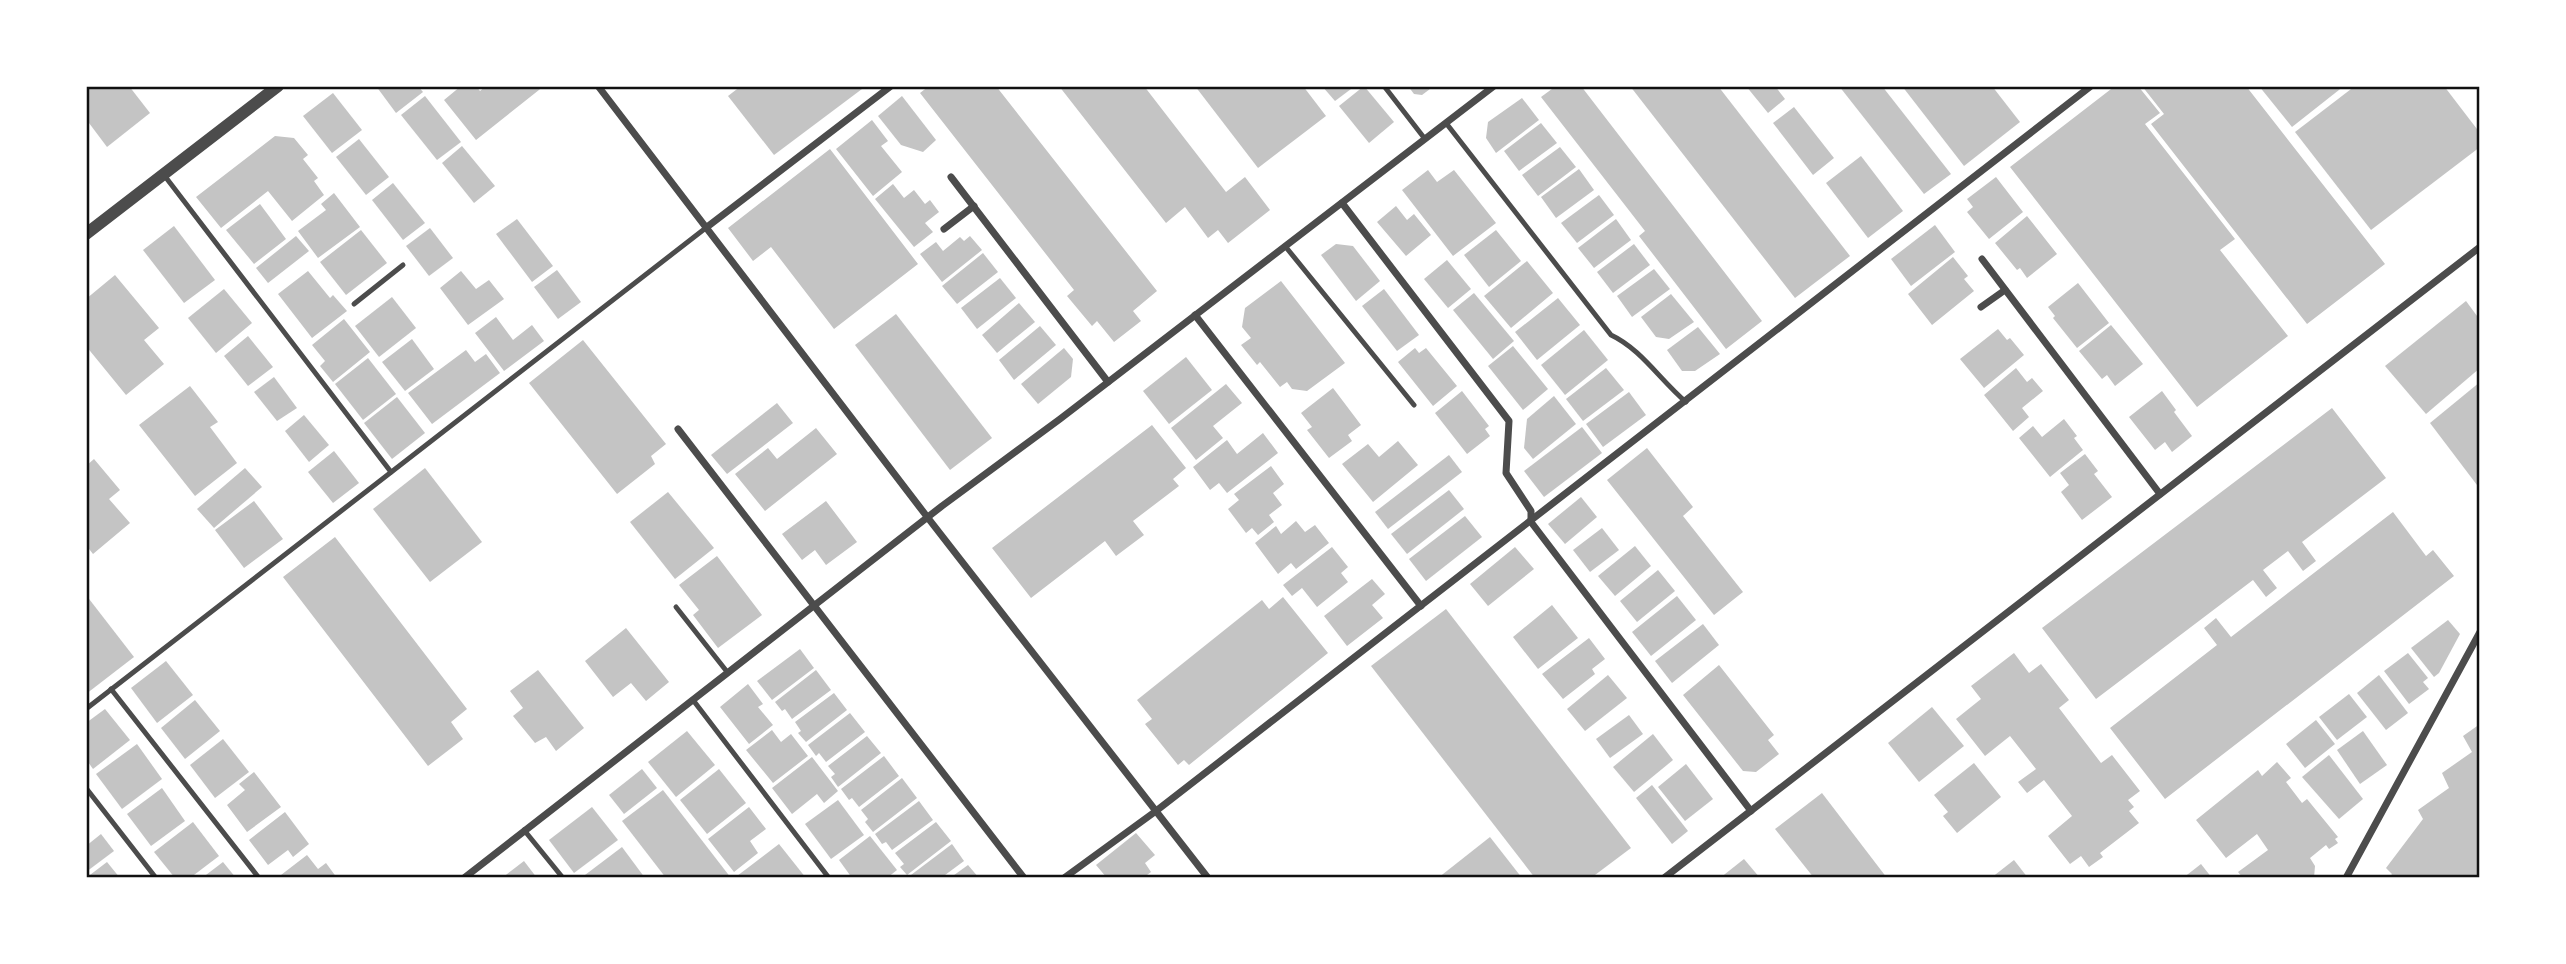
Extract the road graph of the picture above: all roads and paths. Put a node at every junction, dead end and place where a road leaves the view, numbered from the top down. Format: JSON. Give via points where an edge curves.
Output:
{"nodes":[{"id":1,"x":278,"y":86,"type":"edge"},
{"id":2,"x":598,"y":86,"type":"edge"},
{"id":3,"x":891,"y":86,"type":"edge"},
{"id":4,"x":1384,"y":86,"type":"edge"},
{"id":5,"x":1494,"y":86,"type":"edge"},
{"id":6,"x":2091,"y":86,"type":"edge"},
{"id":7,"x":1446,"y":123,"type":"junction"},
{"id":8,"x":1425,"y":139,"type":"junction"},
{"id":9,"x":164,"y":175,"type":"junction"},
{"id":10,"x":951,"y":177,"type":"dead end"},
{"id":11,"x":1342,"y":203,"type":"junction"},
{"id":12,"x":974,"y":206,"type":"junction"},
{"id":13,"x":707,"y":227,"type":"junction"},
{"id":14,"x":944,"y":229,"type":"dead end"},
{"id":15,"x":86,"y":234,"type":"edge"},
{"id":16,"x":1285,"y":246,"type":"junction"},
{"id":17,"x":2480,"y":247,"type":"edge"},
{"id":18,"x":1982,"y":259,"type":"dead end"},
{"id":19,"x":403,"y":265,"type":"dead end"},
{"id":20,"x":2005,"y":290,"type":"junction"},
{"id":21,"x":354,"y":303,"type":"dead end"},
{"id":22,"x":1981,"y":307,"type":"dead end"},
{"id":23,"x":1195,"y":315,"type":"junction"},
{"id":24,"x":1108,"y":382,"type":"junction"},
{"id":25,"x":1686,"y":402,"type":"junction"},
{"id":26,"x":1414,"y":405,"type":"dead end"},
{"id":27,"x":678,"y":429,"type":"dead end"},
{"id":28,"x":391,"y":472,"type":"junction"},
{"id":29,"x":2160,"y":494,"type":"junction"},
{"id":30,"x":928,"y":518,"type":"junction"},
{"id":31,"x":1531,"y":522,"type":"junction"},
{"id":32,"x":816,"y":606,"type":"junction"},
{"id":33,"x":676,"y":607,"type":"dead end"},
{"id":34,"x":1421,"y":607,"type":"junction"},
{"id":35,"x":2480,"y":632,"type":"edge"},
{"id":36,"x":728,"y":673,"type":"junction"},
{"id":37,"x":111,"y":689,"type":"junction"},
{"id":38,"x":693,"y":700,"type":"junction"},
{"id":39,"x":86,"y":709,"type":"edge"},
{"id":40,"x":86,"y":788,"type":"edge"},
{"id":41,"x":1156,"y":811,"type":"junction"},
{"id":42,"x":1751,"y":811,"type":"junction"},
{"id":43,"x":524,"y":830,"type":"junction"},
{"id":44,"x":156,"y":878,"type":"edge"},
{"id":45,"x":259,"y":878,"type":"edge"},
{"id":46,"x":464,"y":878,"type":"edge"},
{"id":47,"x":563,"y":878,"type":"edge"},
{"id":48,"x":829,"y":878,"type":"edge"},
{"id":49,"x":1024,"y":878,"type":"edge"},
{"id":50,"x":1064,"y":878,"type":"edge"},
{"id":51,"x":1208,"y":878,"type":"edge"},
{"id":52,"x":1664,"y":878,"type":"edge"},
{"id":53,"x":2346,"y":878,"type":"edge"}],
"edges":[{"from":1,"to":9,"type":"street"},
{"from":2,"to":13,"type":"street"},
{"from":3,"to":13,"type":"street"},
{"from":4,"to":8,"type":"lane"},
{"from":5,"to":7,"type":"street"},
{"from":6,"to":25,"type":"street"},
{"from":7,"to":8,"type":"street"},
{"from":7,"to":25,"type":"lane","via":[[1611,335],[1629,343]]},
{"from":8,"to":11,"type":"street"},
{"from":9,"to":15,"type":"street"},
{"from":9,"to":28,"type":"lane"},
{"from":10,"to":12,"type":"street"},
{"from":11,"to":16,"type":"street"},
{"from":11,"to":31,"type":"street","via":[[1509,421],[1506,473],[1531,512]]},
{"from":12,"to":14,"type":"street"},
{"from":12,"to":24,"type":"street"},
{"from":13,"to":28,"type":"lane"},
{"from":13,"to":30,"type":"street"},
{"from":16,"to":23,"type":"street"},
{"from":16,"to":26,"type":"lane"},
{"from":17,"to":29,"type":"street"},
{"from":18,"to":20,"type":"street"},
{"from":19,"to":21,"type":"lane"},
{"from":20,"to":22,"type":"street"},
{"from":20,"to":29,"type":"street"},
{"from":23,"to":24,"type":"street"},
{"from":23,"to":34,"type":"street"},
{"from":24,"to":30,"type":"street"},
{"from":25,"to":31,"type":"street"},
{"from":27,"to":32,"type":"street"},
{"from":28,"to":37,"type":"lane"},
{"from":29,"to":42,"type":"street"},
{"from":30,"to":32,"type":"street"},
{"from":30,"to":41,"type":"street"},
{"from":31,"to":34,"type":"street"},
{"from":31,"to":42,"type":"street"},
{"from":32,"to":36,"type":"street"},
{"from":32,"to":49,"type":"street"},
{"from":33,"to":36,"type":"lane"},
{"from":34,"to":41,"type":"street"},
{"from":35,"to":53,"type":"street"},
{"from":36,"to":38,"type":"street"},
{"from":37,"to":39,"type":"lane"},
{"from":37,"to":45,"type":"lane"},
{"from":38,"to":43,"type":"street"},
{"from":38,"to":48,"type":"lane"},
{"from":40,"to":44,"type":"lane"},
{"from":41,"to":50,"type":"street"},
{"from":41,"to":51,"type":"street"},
{"from":42,"to":52,"type":"street"},
{"from":43,"to":46,"type":"street"},
{"from":43,"to":47,"type":"lane"}]}
